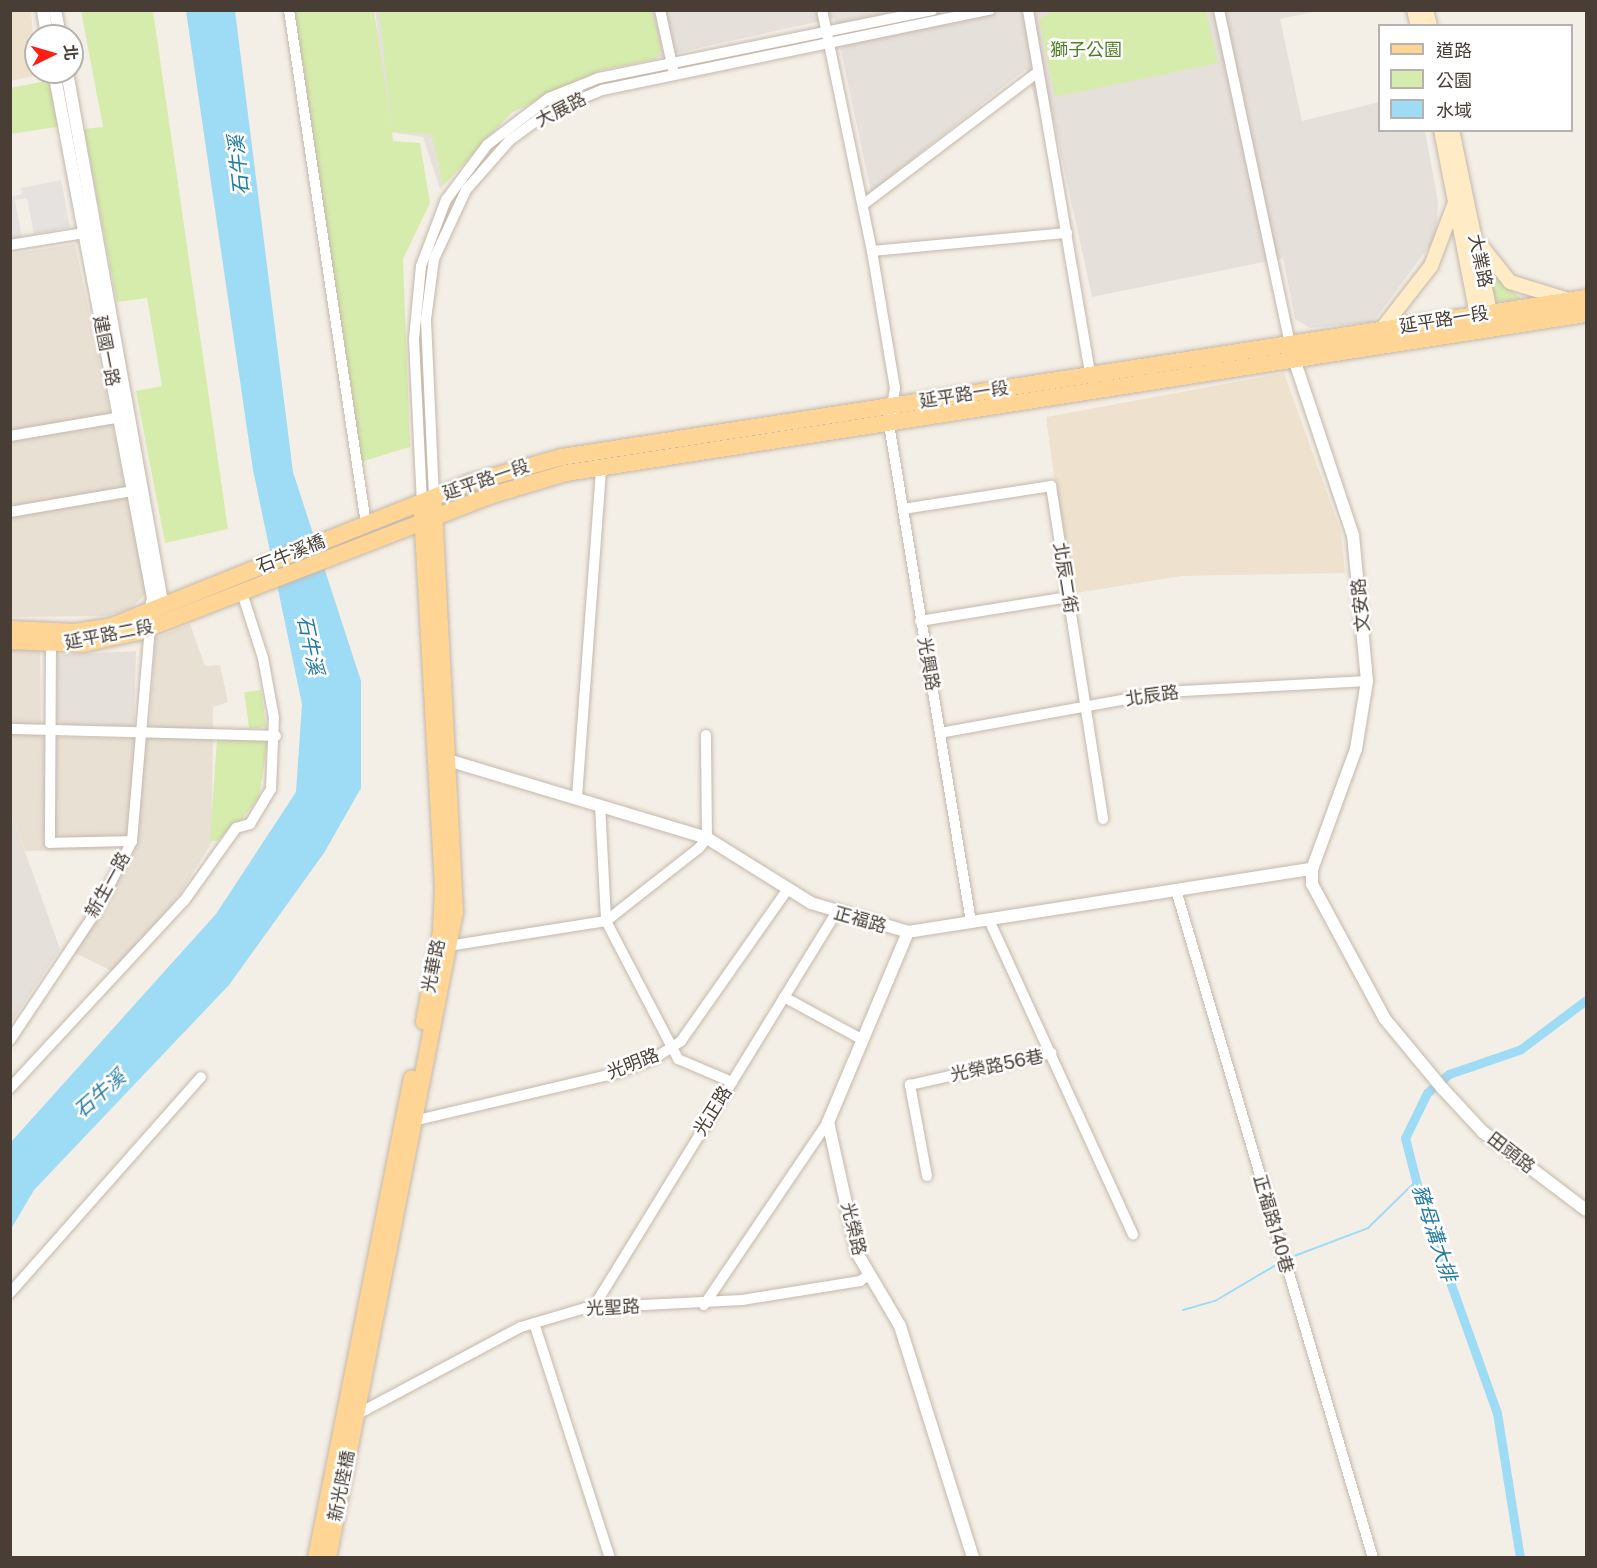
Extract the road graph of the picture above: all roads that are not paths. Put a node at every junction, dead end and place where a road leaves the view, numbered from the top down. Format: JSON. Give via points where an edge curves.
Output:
{"nodes":[{"id":1,"x":289,"y":10,"type":"edge"},
{"id":2,"x":660,"y":10,"type":"edge"},
{"id":3,"x":822,"y":10,"type":"edge"},
{"id":4,"x":932,"y":10,"type":"edge"},
{"id":5,"x":990,"y":10,"type":"edge"},
{"id":6,"x":1028,"y":10,"type":"edge"},
{"id":7,"x":1219,"y":10,"type":"edge"},
{"id":8,"x":827,"y":32,"type":"junction"},
{"id":9,"x":829,"y":43,"type":"junction"},
{"id":10,"x":673,"y":68,"type":"junction"},
{"id":11,"x":1038,"y":72,"type":"junction"},
{"id":12,"x":56,"y":84,"type":"edge"},
{"id":13,"x":69,"y":84,"type":"edge"},
{"id":14,"x":1447,"y":134,"type":"edge"},
{"id":15,"x":1456,"y":200,"type":"junction"},
{"id":16,"x":864,"y":204,"type":"junction"},
{"id":17,"x":1473,"y":229,"type":"junction"},
{"id":18,"x":96,"y":231,"type":"junction"},
{"id":19,"x":83,"y":233,"type":"junction"},
{"id":20,"x":1067,"y":233,"type":"junction"},
{"id":21,"x":10,"y":246,"type":"edge"},
{"id":22,"x":872,"y":251,"type":"junction"},
{"id":23,"x":1587,"y":298,"type":"edge"},
{"id":24,"x":1569,"y":300,"type":"junction"},
{"id":25,"x":1587,"y":314,"type":"edge"},
{"id":26,"x":1487,"y":319,"type":"junction"},
{"id":27,"x":1381,"y":330,"type":"junction"},
{"id":28,"x":1291,"y":351,"type":"junction"},
{"id":29,"x":1092,"y":383,"type":"junction"},
{"id":30,"x":895,"y":406,"type":"junction"},
{"id":31,"x":124,"y":416,"type":"junction"},
{"id":32,"x":779,"y":423,"type":"junction"},
{"id":33,"x":889,"y":424,"type":"junction"},
{"id":34,"x":10,"y":436,"type":"edge"},
{"id":35,"x":674,"y":438,"type":"junction"},
{"id":36,"x":782,"y":440,"type":"junction"},
{"id":37,"x":677,"y":457,"type":"junction"},
{"id":38,"x":601,"y":468,"type":"junction"},
{"id":39,"x":133,"y":491,"type":"junction"},
{"id":40,"x":428,"y":500,"type":"junction"},
{"id":41,"x":903,"y":509,"type":"junction"},
{"id":42,"x":10,"y":512,"type":"edge"},
{"id":43,"x":429,"y":518,"type":"junction"},
{"id":44,"x":359,"y":527,"type":"junction"},
{"id":45,"x":356,"y":547,"type":"joint"},
{"id":46,"x":237,"y":588,"type":"junction"},
{"id":47,"x":1068,"y":597,"type":"junction"},
{"id":48,"x":153,"y":616,"type":"junction"},
{"id":49,"x":920,"y":621,"type":"junction"},
{"id":50,"x":10,"y":629,"type":"edge"},
{"id":51,"x":51,"y":639,"type":"junction"},
{"id":52,"x":10,"y":641,"type":"edge"},
{"id":53,"x":1367,"y":681,"type":"junction"},
{"id":54,"x":1086,"y":706,"type":"junction"},
{"id":55,"x":10,"y":729,"type":"edge"},
{"id":56,"x":50,"y":731,"type":"junction"},
{"id":57,"x":141,"y":732,"type":"junction"},
{"id":58,"x":940,"y":732,"type":"junction"},
{"id":59,"x":706,"y":735,"type":"dead end"},
{"id":60,"x":276,"y":736,"type":"junction"},
{"id":61,"x":442,"y":759,"type":"junction"},
{"id":62,"x":577,"y":797,"type":"junction"},
{"id":63,"x":600,"y":805,"type":"junction"},
{"id":64,"x":1103,"y":819,"type":"dead end"},
{"id":65,"x":707,"y":838,"type":"junction"},
{"id":66,"x":132,"y":842,"type":"junction"},
{"id":67,"x":1312,"y":869,"type":"junction"},
{"id":68,"x":787,"y":890,"type":"junction"},
{"id":69,"x":1176,"y":890,"type":"junction"},
{"id":70,"x":836,"y":914,"type":"junction"},
{"id":71,"x":989,"y":920,"type":"junction"},
{"id":72,"x":606,"y":921,"type":"junction"},
{"id":73,"x":971,"y":922,"type":"junction"},
{"id":74,"x":908,"y":932,"type":"junction"},
{"id":75,"x":444,"y":947,"type":"junction"},
{"id":76,"x":784,"y":997,"type":"junction"},
{"id":77,"x":10,"y":1040,"type":"edge"},
{"id":78,"x":863,"y":1040,"type":"junction"},
{"id":79,"x":670,"y":1048,"type":"junction"},
{"id":80,"x":1051,"y":1053,"type":"junction"},
{"id":81,"x":201,"y":1077,"type":"dead end"},
{"id":82,"x":732,"y":1082,"type":"junction"},
{"id":83,"x":10,"y":1088,"type":"edge"},
{"id":84,"x":409,"y":1122,"type":"junction"},
{"id":85,"x":828,"y":1122,"type":"junction"},
{"id":86,"x":927,"y":1176,"type":"dead end"},
{"id":87,"x":1587,"y":1210,"type":"edge"},
{"id":88,"x":1133,"y":1236,"type":"dead end"},
{"id":89,"x":870,"y":1274,"type":"junction"},
{"id":90,"x":10,"y":1293,"type":"edge"},
{"id":91,"x":704,"y":1305,"type":"junction"},
{"id":92,"x":592,"y":1308,"type":"junction"},
{"id":93,"x":534,"y":1323,"type":"junction"},
{"id":94,"x":350,"y":1418,"type":"junction"},
{"id":95,"x":316,"y":1557,"type":"edge"},
{"id":96,"x":328,"y":1557,"type":"edge"},
{"id":97,"x":610,"y":1557,"type":"edge"},
{"id":98,"x":973,"y":1557,"type":"edge"},
{"id":99,"x":1373,"y":1557,"type":"edge"}],
"edges":[{"from":1,"to":44,"type":"street"},
{"from":2,"to":10,"type":"street"},
{"from":3,"to":8,"type":"street"},
{"from":4,"to":8,"type":"street","name":"大展路"},
{"from":5,"to":9,"type":"street","name":"大展路"},
{"from":6,"to":11,"type":"street"},
{"from":7,"to":28,"type":"street"},
{"from":8,"to":9,"type":"street"},
{"from":8,"to":10,"type":"street","name":"大展路"},
{"from":9,"to":10,"type":"street","name":"大展路"},
{"from":9,"to":16,"type":"street"},
{"from":10,"to":40,"type":"street","name":"大展路","via":[[602,90],[547,113],[477,175],[448,221],[434,259],[426,319]]},
{"from":11,"to":16,"type":"street"},
{"from":11,"to":20,"type":"street"},
{"from":12,"to":19,"type":"street","name":"建國一路"},
{"from":13,"to":18,"type":"street","name":"建國一路"},
{"from":14,"to":15,"type":"main road","name":"大業路"},
{"from":14,"to":17,"type":"main road","name":"大業路"},
{"from":15,"to":26,"type":"main road","name":"大業路"},
{"from":15,"to":27,"type":"main road","via":[[1431,266]]},
{"from":16,"to":22,"type":"street"},
{"from":17,"to":24,"type":"main road","via":[[1490,261],[1510,282]]},
{"from":17,"to":26,"type":"main road","name":"大業路"},
{"from":18,"to":19,"type":"street"},
{"from":18,"to":31,"type":"street","name":"建國一路"},
{"from":19,"to":21,"type":"street"},
{"from":19,"to":31,"type":"street","name":"建國一路"},
{"from":20,"to":22,"type":"street"},
{"from":20,"to":29,"type":"street"},
{"from":22,"to":30,"type":"street"},
{"from":23,"to":24,"type":"main road","name":"延平路一段"},
{"from":24,"to":26,"type":"main road","name":"延平路一段"},
{"from":25,"to":26,"type":"main road","name":"延平路一段"},
{"from":26,"to":27,"type":"main road","name":"延平路一段"},
{"from":26,"to":28,"type":"main road","name":"延平路一段"},
{"from":27,"to":28,"type":"main road","name":"延平路一段"},
{"from":28,"to":29,"type":"main road","name":"延平路一段"},
{"from":28,"to":53,"type":"street","name":"文安路","via":[[1353,535]]},
{"from":29,"to":30,"type":"main road","name":"延平路一段"},
{"from":29,"to":33,"type":"main road","name":"延平路一段"},
{"from":30,"to":32,"type":"main road","name":"延平路一段"},
{"from":30,"to":33,"type":"street","name":"光興路"},
{"from":31,"to":34,"type":"street"},
{"from":31,"to":39,"type":"street","name":"建國一路"},
{"from":31,"to":48,"type":"street","name":"建國一路"},
{"from":32,"to":35,"type":"main road","name":"延平路一段"},
{"from":32,"to":36,"type":"main road"},
{"from":33,"to":36,"type":"main road","name":"延平路一段"},
{"from":33,"to":41,"type":"street","name":"光興路"},
{"from":35,"to":37,"type":"main road"},
{"from":35,"to":40,"type":"main road","name":"延平路一段","via":[[516,468]]},
{"from":36,"to":37,"type":"main road","name":"延平路一段"},
{"from":37,"to":38,"type":"main road","name":"延平路一段"},
{"from":38,"to":43,"type":"main road","name":"延平路一段","via":[[566,473]]},
{"from":38,"to":62,"type":"street"},
{"from":39,"to":42,"type":"street"},
{"from":39,"to":48,"type":"street","name":"建國一路"},
{"from":40,"to":43,"type":"main road","name":"光華路"},
{"from":40,"to":44,"type":"main road","name":"延平路一段"},
{"from":41,"to":47,"type":"street","name":"北辰二街","via":[[1051,486]]},
{"from":41,"to":49,"type":"street","name":"光興路"},
{"from":43,"to":45,"type":"main road","name":"延平路一段"},
{"from":43,"to":61,"type":"main road","name":"光華路"},
{"from":44,"to":46,"type":"main road","name":"石牛溪橋"},
{"from":45,"to":46,"type":"main road","name":"石牛溪橋"},
{"from":46,"to":48,"type":"main road","name":"延平路二段"},
{"from":46,"to":48,"type":"main road","name":"延平路二段"},
{"from":46,"to":60,"type":"street","via":[[263,658]]},
{"from":47,"to":49,"type":"street"},
{"from":47,"to":54,"type":"street","name":"北辰二街"},
{"from":48,"to":51,"type":"main road","name":"延平路二段"},
{"from":48,"to":57,"type":"street","name":"新生一路"},
{"from":49,"to":58,"type":"street","name":"光興路"},
{"from":50,"to":51,"type":"main road","name":"延平路二段"},
{"from":51,"to":52,"type":"main road","name":"延平路二段"},
{"from":51,"to":56,"type":"street"},
{"from":53,"to":54,"type":"street","name":"北辰路","via":[[1165,692]]},
{"from":53,"to":67,"type":"street","name":"文安路","via":[[1356,749]]},
{"from":54,"to":58,"type":"street","name":"北辰路"},
{"from":54,"to":64,"type":"street","name":"北辰二街"},
{"from":55,"to":56,"type":"street"},
{"from":56,"to":57,"type":"street"},
{"from":56,"to":66,"type":"street","via":[[50,843]]},
{"from":57,"to":60,"type":"street"},
{"from":57,"to":66,"type":"street","name":"新生一路"},
{"from":58,"to":73,"type":"street","name":"光興路"},
{"from":59,"to":65,"type":"street"},
{"from":60,"to":83,"type":"street","via":[[271,789],[250,824],[236,828],[184,901]]},
{"from":61,"to":62,"type":"street","name":"正福路"},
{"from":61,"to":75,"type":"main road","name":"光華路","via":[[455,874]]},
{"from":62,"to":63,"type":"street","name":"正福路"},
{"from":63,"to":65,"type":"street","name":"正福路"},
{"from":63,"to":72,"type":"street"},
{"from":65,"to":68,"type":"street","name":"正福路"},
{"from":65,"to":72,"type":"street"},
{"from":66,"to":77,"type":"street","name":"新生一路","via":[[95,913]]},
{"from":67,"to":69,"type":"street","name":"正福路"},
{"from":67,"to":87,"type":"street","name":"田頭路","via":[[1312,884],[1385,1019],[1483,1131]]},
{"from":68,"to":70,"type":"street","name":"正福路"},
{"from":68,"to":79,"type":"street","name":"光明路"},
{"from":69,"to":71,"type":"street","name":"正福路"},
{"from":69,"to":99,"type":"street","name":"正福路140巷"},
{"from":70,"to":74,"type":"street","name":"正福路"},
{"from":70,"to":76,"type":"street","name":"光正路"},
{"from":71,"to":73,"type":"street","name":"正福路"},
{"from":71,"to":80,"type":"street"},
{"from":72,"to":75,"type":"street"},
{"from":72,"to":79,"type":"street"},
{"from":73,"to":74,"type":"street","name":"正福路"},
{"from":74,"to":78,"type":"street"},
{"from":75,"to":84,"type":"main road","name":"光華路"},
{"from":76,"to":78,"type":"street"},
{"from":76,"to":82,"type":"street","name":"光正路"},
{"from":78,"to":85,"type":"street"},
{"from":79,"to":82,"type":"street","via":[[678,1059]]},
{"from":79,"to":84,"type":"street","name":"光明路","via":[[617,1073]]},
{"from":80,"to":86,"type":"street","name":"光榮路56巷","via":[[910,1085]]},
{"from":80,"to":88,"type":"street","name":"光榮路56巷"},
{"from":81,"to":90,"type":"street"},
{"from":82,"to":92,"type":"street","name":"光正路"},
{"from":84,"to":94,"type":"main road","name":"光華路"},
{"from":85,"to":89,"type":"street","name":"光榮路","via":[[857,1252]]},
{"from":85,"to":91,"type":"street"},
{"from":89,"to":91,"type":"street","name":"光聖路","via":[[860,1281]]},
{"from":89,"to":98,"type":"street","name":"光榮路","via":[[900,1326]]},
{"from":91,"to":92,"type":"street","name":"光聖路"},
{"from":92,"to":93,"type":"street","name":"光聖路"},
{"from":93,"to":94,"type":"street","name":"光聖路"},
{"from":93,"to":97,"type":"street"},
{"from":94,"to":95,"type":"main road","name":"新光陸橋"},
{"from":94,"to":96,"type":"main road","name":"新光陸橋"}]}
